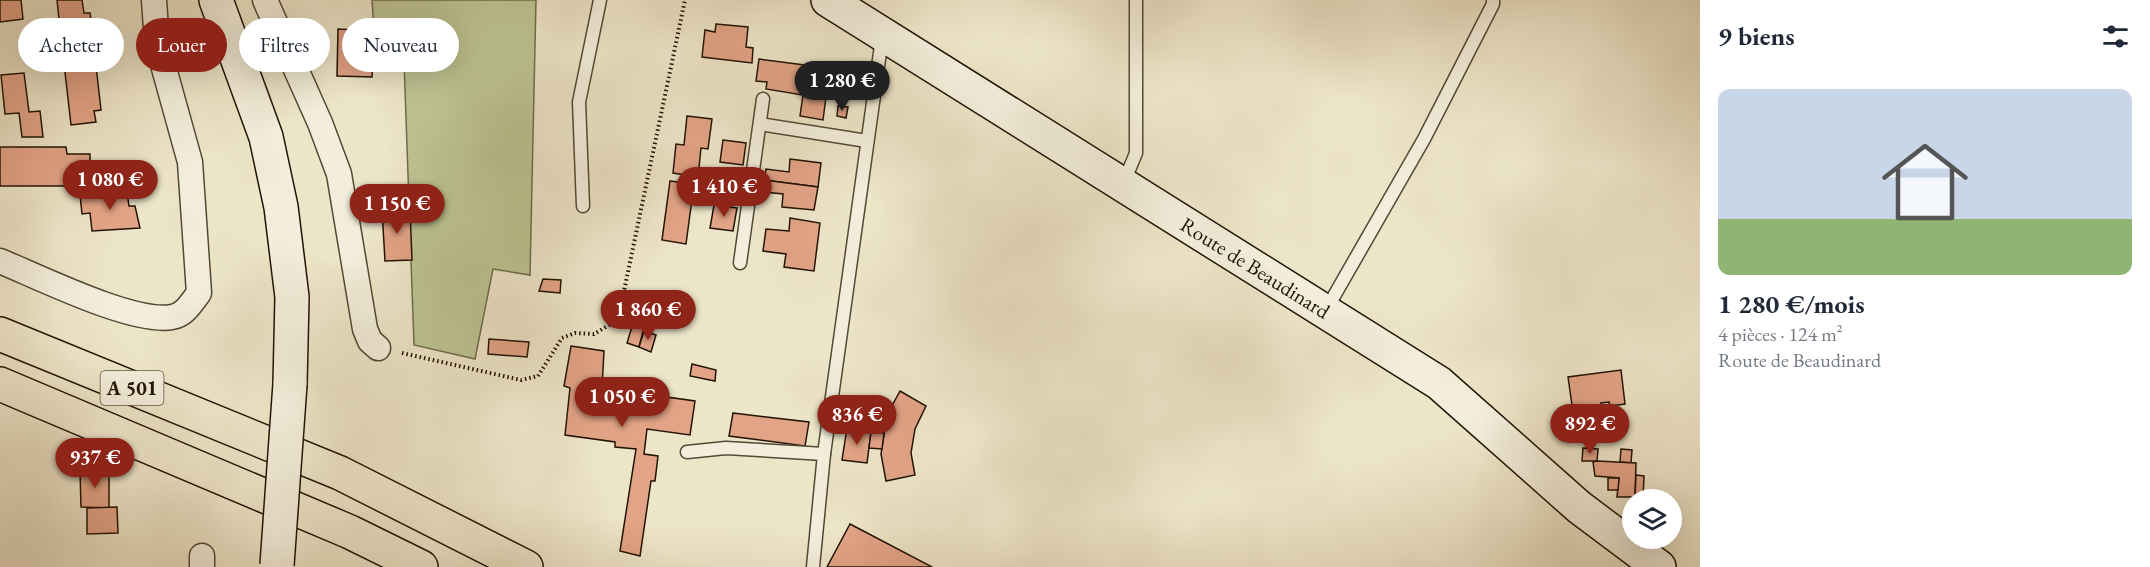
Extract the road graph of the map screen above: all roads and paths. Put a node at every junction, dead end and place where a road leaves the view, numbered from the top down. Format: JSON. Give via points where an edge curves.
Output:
{"nodes":[{"id":1,"x":154,"y":0,"type":"edge"},
{"id":2,"x":216,"y":0,"type":"edge"},
{"id":3,"x":265,"y":0,"type":"edge"},
{"id":4,"x":600,"y":0,"type":"edge"},
{"id":5,"x":685,"y":0,"type":"edge"},
{"id":6,"x":828,"y":0,"type":"edge"},
{"id":7,"x":1136,"y":0,"type":"edge"},
{"id":8,"x":1493,"y":0,"type":"edge"},
{"id":9,"x":883,"y":34,"type":"junction"},
{"id":10,"x":763,"y":99,"type":"dead end"},
{"id":11,"x":760,"y":124,"type":"junction"},
{"id":12,"x":867,"y":141,"type":"junction"},
{"id":13,"x":1123,"y":184,"type":"junction"},
{"id":14,"x":583,"y":206,"type":"dead end"},
{"id":15,"x":0,"y":261,"type":"edge"},
{"id":16,"x":740,"y":263,"type":"dead end"},
{"id":17,"x":1324,"y":311,"type":"junction"},
{"id":18,"x":0,"y":334,"type":"edge"},
{"id":19,"x":378,"y":348,"type":"joint"},
{"id":20,"x":0,"y":384,"type":"edge"},
{"id":21,"x":687,"y":452,"type":"dead end"},
{"id":22,"x":825,"y":454,"type":"junction"},
{"id":23,"x":277,"y":566,"type":"edge"},
{"id":24,"x":421,"y":567,"type":"edge"},
{"id":25,"x":526,"y":567,"type":"edge"},
{"id":26,"x":813,"y":567,"type":"edge"},
{"id":27,"x":1659,"y":567,"type":"edge"}],
"edges":[{"from":1,"to":15,"type":"street","via":[[157,43],[190,162],[199,293],[185,311],[171,317],[130,314]]},
{"from":2,"to":23,"type":"street","bridge":true,"via":[[266,137],[281,207],[291,297],[290,384]]},
{"from":3,"to":19,"type":"street","via":[[339,174],[365,329]]},
{"from":4,"to":14,"type":"lane","via":[[579,102]]},
{"from":5,"to":19,"type":"path","via":[[621,305],[611,324],[594,334],[575,333],[562,338],[538,376],[521,380]]},
{"from":6,"to":9,"type":"street","name":"Route de Beaudinard"},
{"from":7,"to":13,"type":"lane","via":[[1136,153]]},
{"from":8,"to":17,"type":"lane","via":[[1424,139]]},
{"from":9,"to":12,"type":"lane"},
{"from":9,"to":13,"type":"street","name":"Route de Beaudinard"},
{"from":10,"to":11,"type":"lane"},
{"from":11,"to":12,"type":"lane"},
{"from":11,"to":16,"type":"lane"},
{"from":12,"to":22,"type":"lane"},
{"from":13,"to":17,"type":"street","name":"Route de Beaudinard"},
{"from":17,"to":27,"type":"street","name":"Route de Beaudinard","via":[[1439,383],[1579,507]]},
{"from":18,"to":25,"type":"highway","number":"A 501","via":[[340,473]]},
{"from":20,"to":24,"type":"highway","number":"A 501","via":[[350,532]]},
{"from":21,"to":22,"type":"lane","via":[[726,448]]},
{"from":22,"to":26,"type":"lane"}]}
